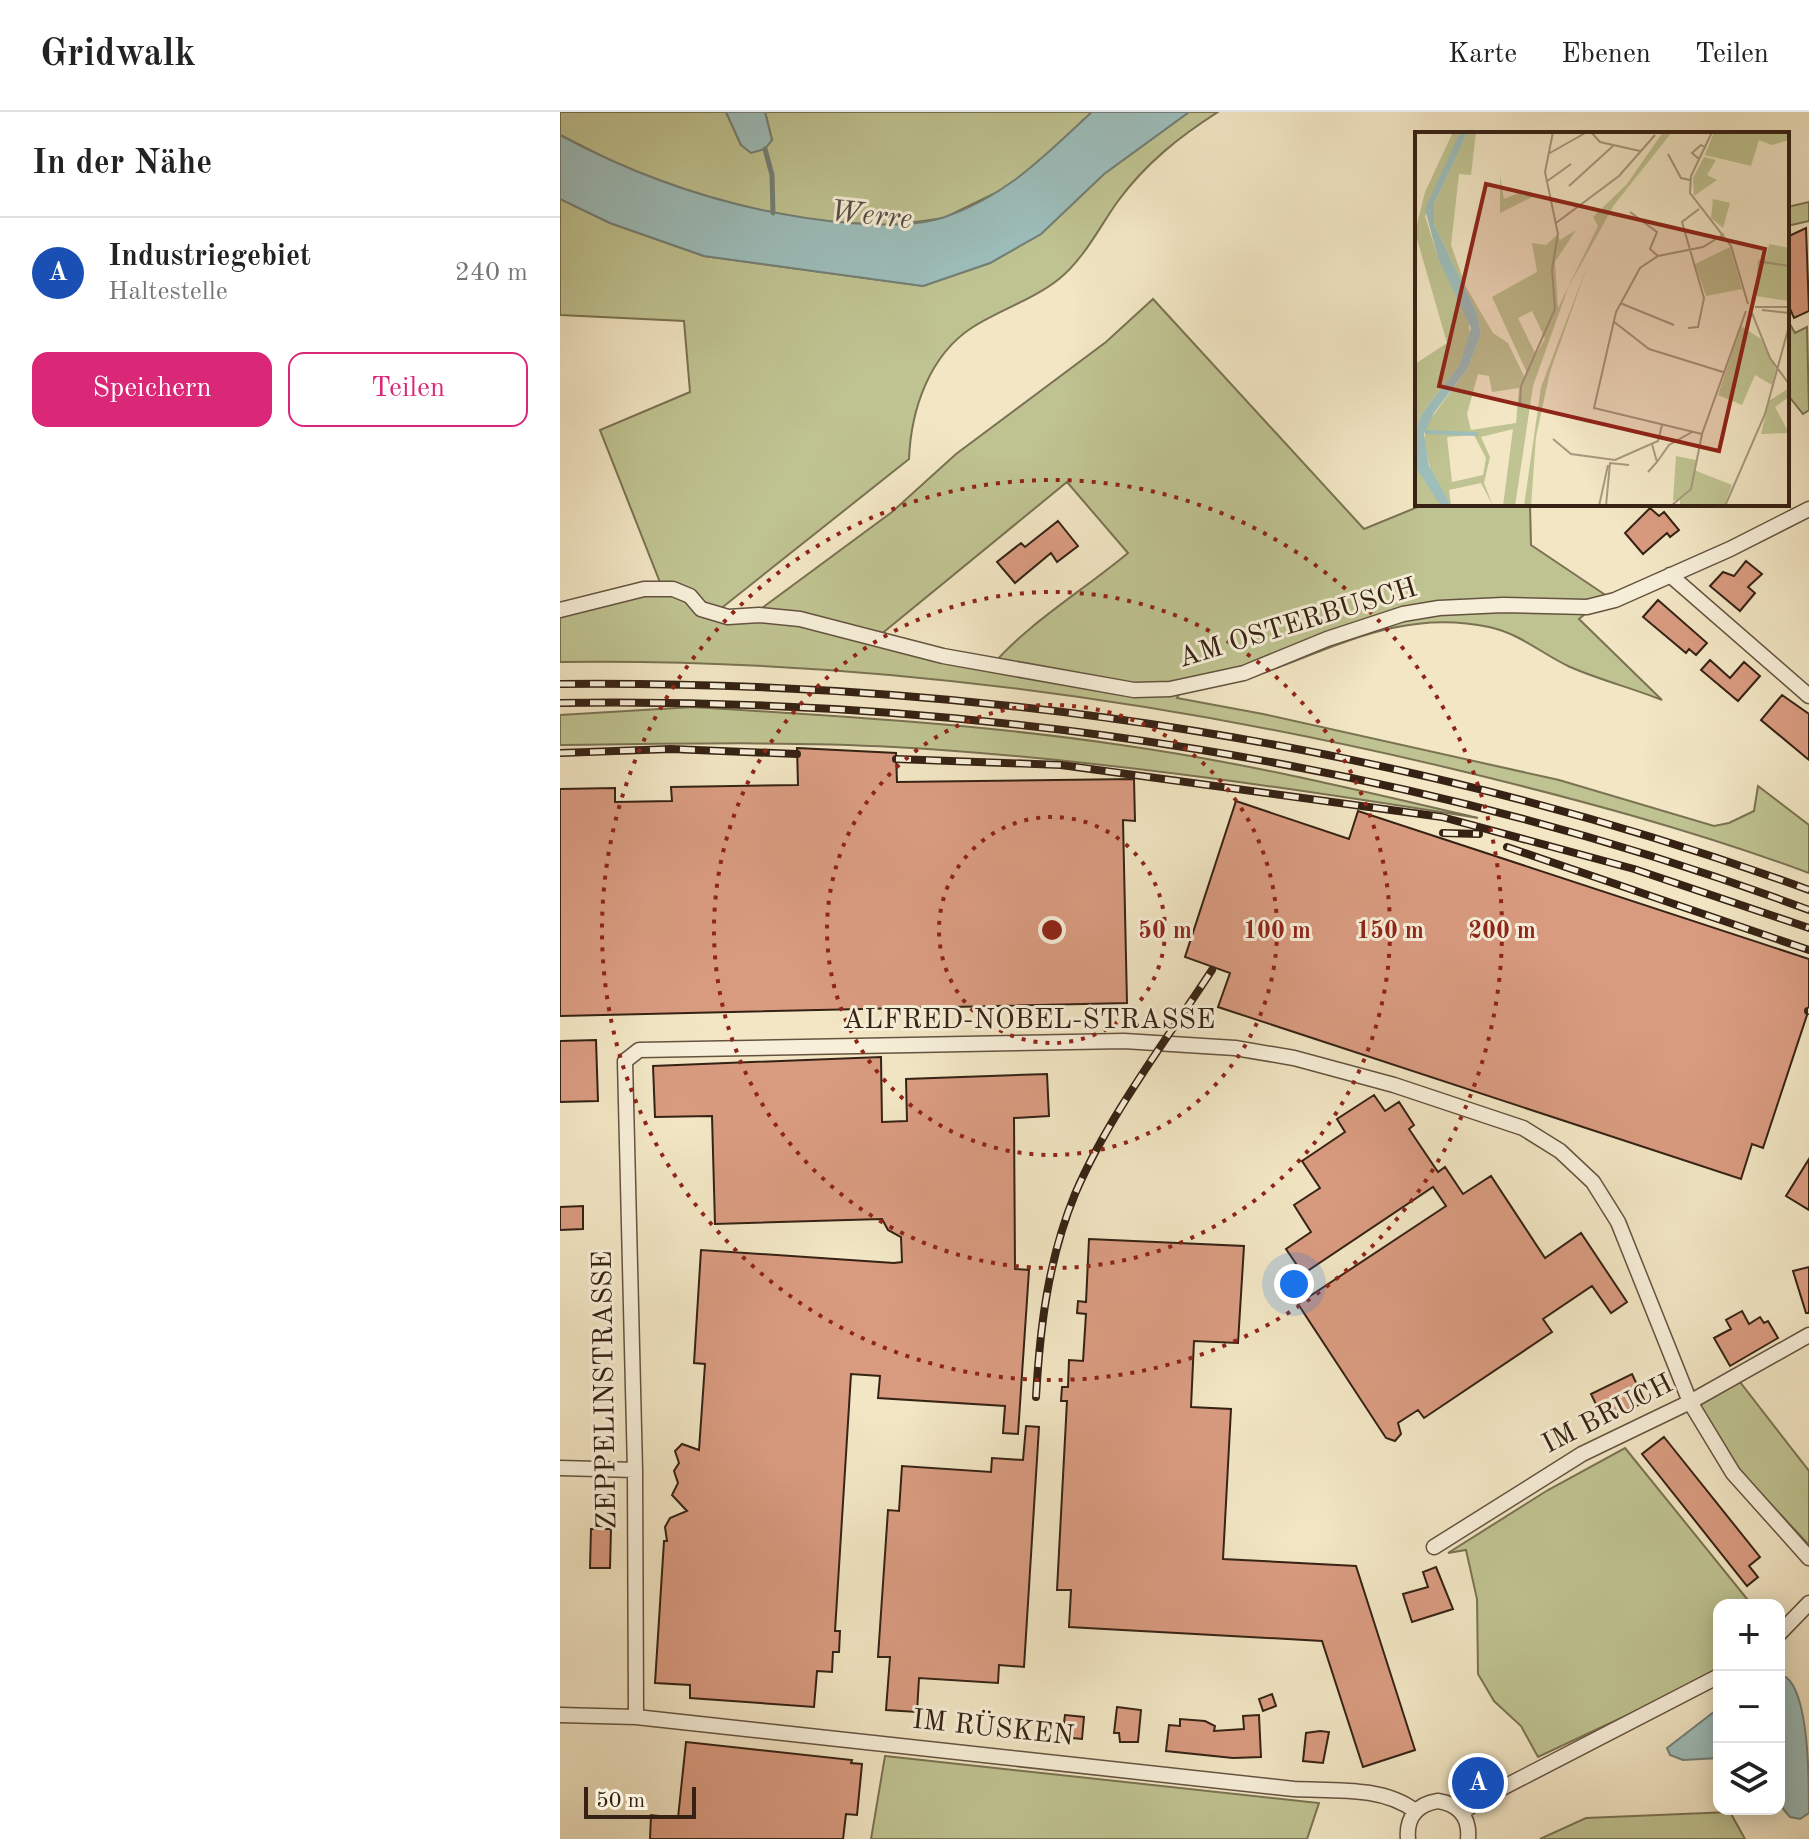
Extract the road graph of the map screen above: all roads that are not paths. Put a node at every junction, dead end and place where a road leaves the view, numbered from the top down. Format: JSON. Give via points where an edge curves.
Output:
{"nodes":[{"id":1,"x":1809,"y":509,"type":"edge"},
{"id":2,"x":1670,"y":575,"type":"junction"},
{"id":3,"x":560,"y":610,"type":"edge"},
{"id":4,"x":1809,"y":696,"type":"edge"},
{"id":5,"x":625,"y":1061,"type":"joint"},
{"id":6,"x":1809,"y":1335,"type":"edge"},
{"id":7,"x":1690,"y":1402,"type":"junction"},
{"id":8,"x":560,"y":1468,"type":"edge"},
{"id":9,"x":635,"y":1470,"type":"junction"},
{"id":10,"x":1434,"y":1547,"type":"dead end"},
{"id":11,"x":1809,"y":1558,"type":"edge"},
{"id":12,"x":1809,"y":1603,"type":"edge"},
{"id":13,"x":1785,"y":1628,"type":"edge"},
{"id":14,"x":1713,"y":1679,"type":"edge"},
{"id":15,"x":560,"y":1715,"type":"edge"},
{"id":16,"x":636,"y":1717,"type":"junction"},
{"id":17,"x":1415,"y":1811,"type":"junction"},
{"id":18,"x":1462,"y":1813,"type":"junction"},
{"id":19,"x":1408,"y":1839,"type":"edge"},
{"id":20,"x":1468,"y":1839,"type":"edge"}],
"edges":[{"from":1,"to":2,"type":"street","name":"AM OSTERBUSCH"},
{"from":2,"to":3,"type":"street","name":"AM OSTERBUSCH","via":[[1587,607],[1503,605],[1403,614],[1244,673],[1170,689],[1134,690],[943,656],[800,619],[728,617],[701,609],[690,596],[673,589],[644,589]]},
{"from":2,"to":4,"type":"street"},
{"from":5,"to":7,"type":"street","name":"ALFRED-NOBEL-STRASSE","via":[[639,1050],[1124,1041],[1235,1048],[1394,1085],[1523,1128],[1560,1151],[1593,1182],[1618,1222]]},
{"from":5,"to":9,"type":"street","name":"ZEPPELINSTRASSE"},
{"from":6,"to":7,"type":"street","name":"IM BRUCH"},
{"from":7,"to":10,"type":"street","name":"IM BRUCH","via":[[1582,1454]]},
{"from":7,"to":11,"type":"street","name":"ALFRED-NOBEL-STRASSE","via":[[1733,1473]]},
{"from":8,"to":9,"type":"street"},
{"from":9,"to":16,"type":"street","name":"ZEPPELINSTRASSE"},
{"from":12,"to":13,"type":"street"},
{"from":14,"to":18,"type":"street"},
{"from":15,"to":16,"type":"street","name":"IM RÜSKEN"},
{"from":16,"to":17,"type":"street","name":"IM RÜSKEN","via":[[1378,1794]]},
{"from":17,"to":18,"type":"street","via":[[1438,1801]]},
{"from":17,"to":19,"type":"street"},
{"from":18,"to":20,"type":"street"}]}
